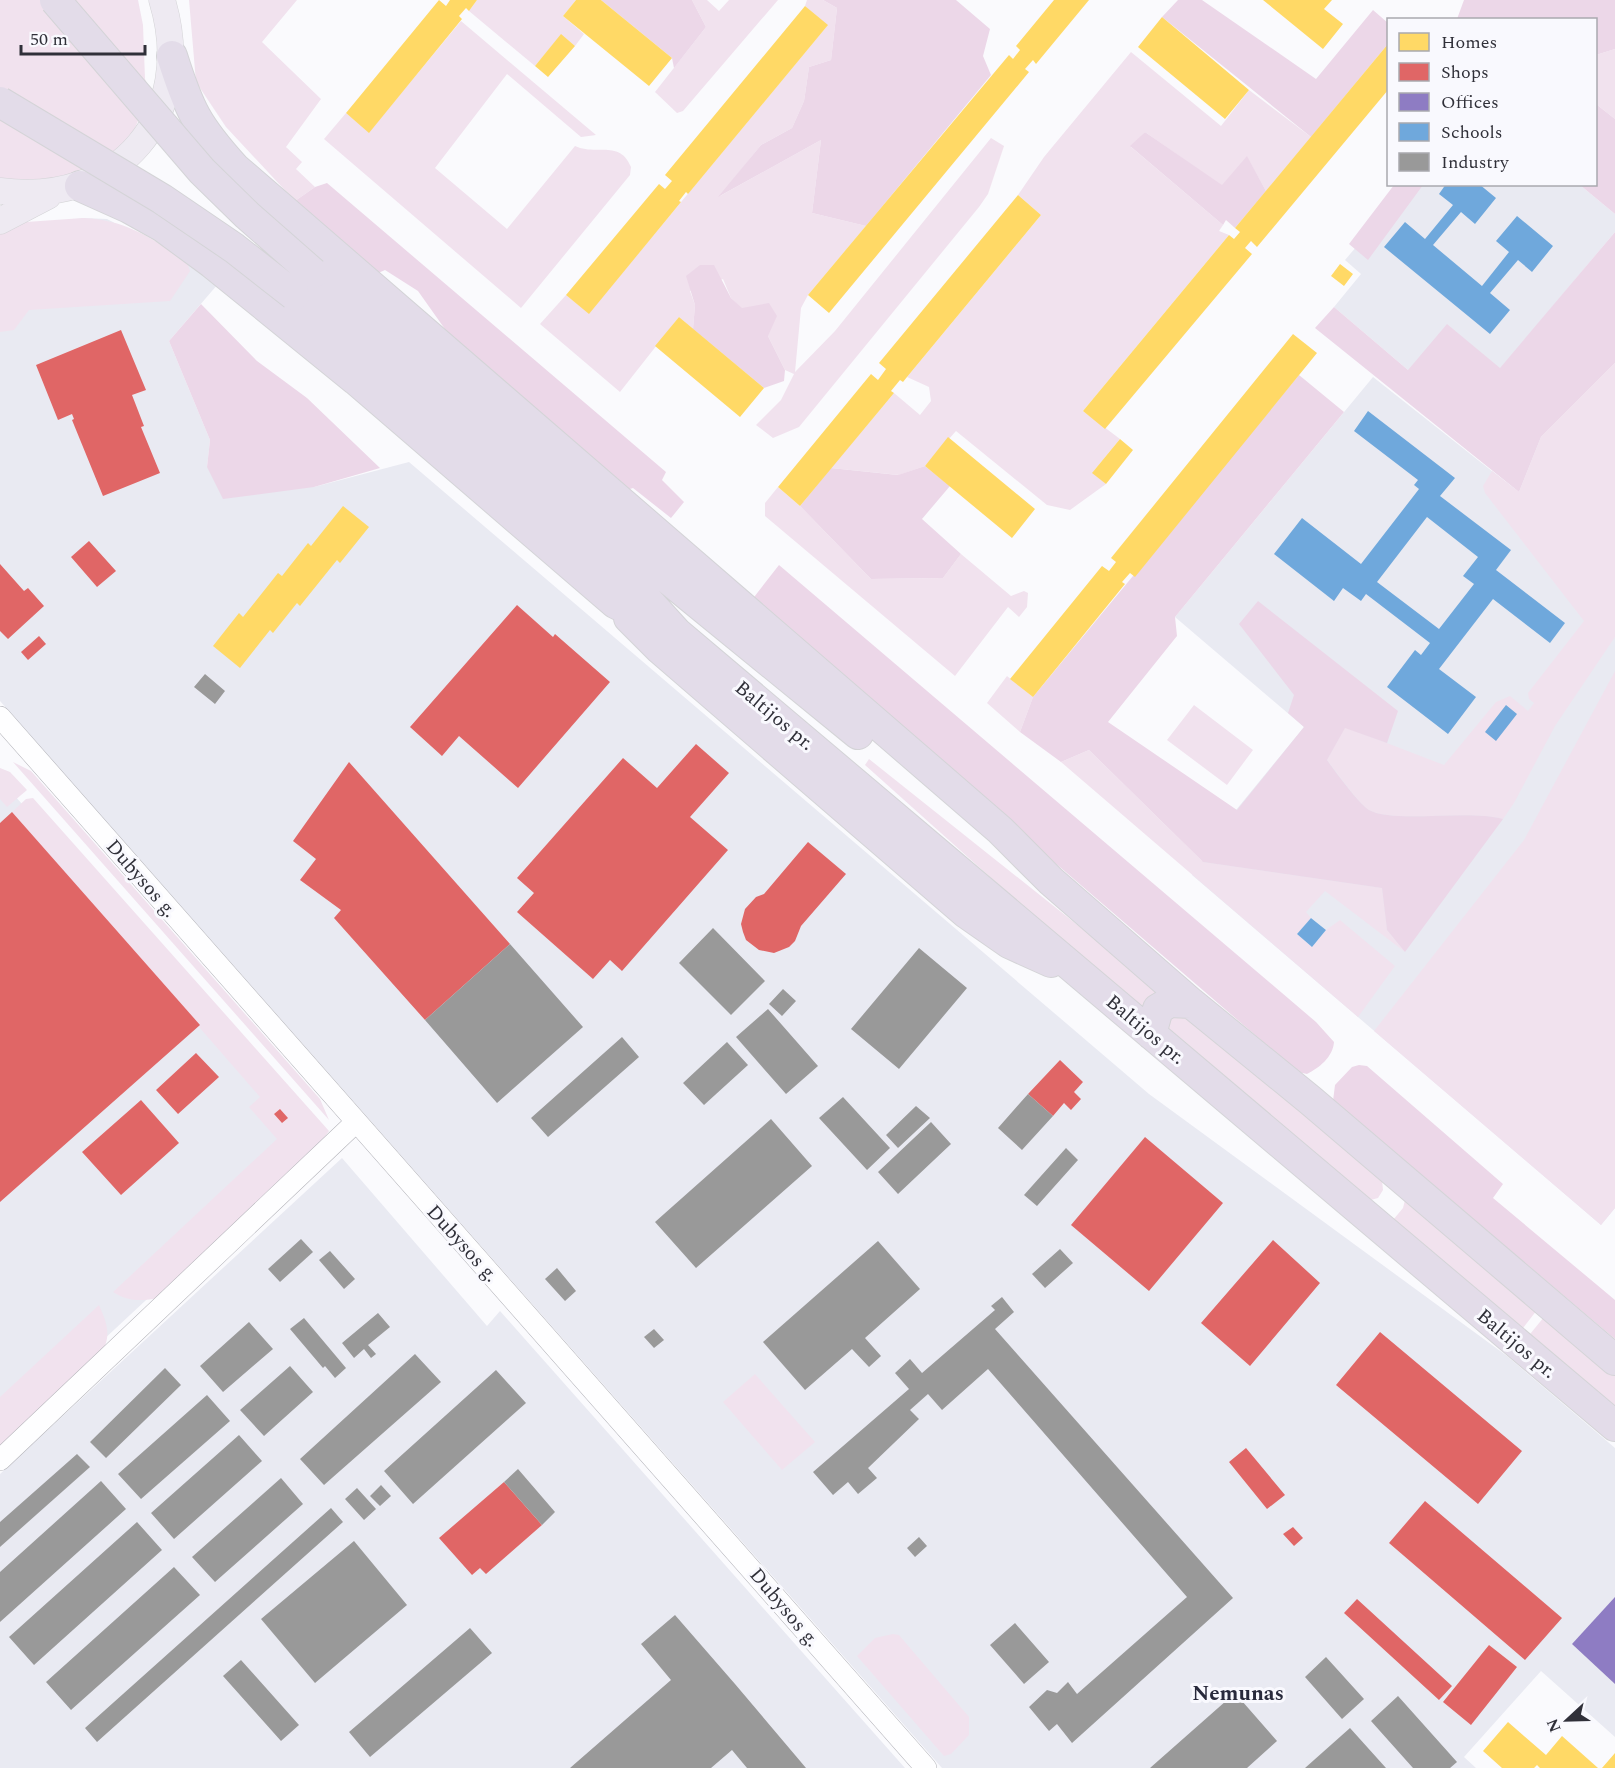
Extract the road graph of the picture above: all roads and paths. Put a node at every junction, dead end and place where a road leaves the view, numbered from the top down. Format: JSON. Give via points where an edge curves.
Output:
{"nodes":[{"id":1,"x":55,"y":0,"type":"edge"},
{"id":2,"x":162,"y":0,"type":"edge"},
{"id":3,"x":172,"y":0,"type":"edge"},
{"id":4,"x":171,"y":42,"type":"junction"},
{"id":5,"x":0,"y":102,"type":"edge"},
{"id":6,"x":66,"y":189,"type":"junction"},
{"id":7,"x":0,"y":191,"type":"edge"},
{"id":8,"x":0,"y":221,"type":"edge"},
{"id":9,"x":615,"y":603,"type":"junction"},
{"id":10,"x":677,"y":633,"type":"junction"},
{"id":11,"x":0,"y":717,"type":"edge"},
{"id":12,"x":1051,"y":881,"type":"junction"},
{"id":13,"x":1083,"y":976,"type":"junction"},
{"id":14,"x":1191,"y":1003,"type":"junction"},
{"id":15,"x":1151,"y":1034,"type":"junction"},
{"id":16,"x":356,"y":1122,"type":"junction"},
{"id":17,"x":1390,"y":1171,"type":"junction"},
{"id":18,"x":1361,"y":1211,"type":"junction"},
{"id":19,"x":1615,"y":1360,"type":"edge"},
{"id":20,"x":1615,"y":1426,"type":"edge"},
{"id":21,"x":0,"y":1460,"type":"edge"},
{"id":22,"x":926,"y":1768,"type":"edge"}],
"edges":[{"from":1,"to":12,"type":"highway","bridge":true,"via":[[202,171],[247,215],[646,561],[987,838]]},
{"from":2,"to":4,"type":"main road"},
{"from":3,"to":4,"type":"main road"},
{"from":4,"to":6,"type":"main road","via":[[168,90],[135,149],[110,171]]},
{"from":4,"to":12,"type":"highway","via":[[186,102],[198,126],[235,168],[1000,830]]},
{"from":5,"to":10,"type":"highway","bridge":true,"via":[[162,198],[294,295],[629,580]]},
{"from":6,"to":7,"type":"main road","via":[[26,195]]},
{"from":6,"to":8,"type":"main road"},
{"from":6,"to":9,"type":"highway","via":[[129,208],[212,263],[356,380]]},
{"from":9,"to":10,"type":"highway"},
{"from":9,"to":13,"type":"highway","via":[[660,649],[966,913],[1009,943]]},
{"from":10,"to":13,"type":"highway","name":"Baltijos pr."},
{"from":11,"to":16,"type":"street","name":"Dubysos g."},
{"from":12,"to":14,"type":"highway"},
{"from":13,"to":15,"type":"highway","name":"Baltijos pr."},
{"from":14,"to":15,"type":"highway","via":[[1170,1002],[1158,1009]]},
{"from":14,"to":17,"type":"highway"},
{"from":15,"to":18,"type":"highway","name":"Baltijos pr."},
{"from":16,"to":21,"type":"street"},
{"from":16,"to":22,"type":"street","name":"Dubysos g."},
{"from":17,"to":18,"type":"highway","via":[[1397,1191],[1391,1208],[1378,1214]]},
{"from":17,"to":19,"type":"highway"},
{"from":18,"to":20,"type":"highway","name":"Baltijos pr."}]}
